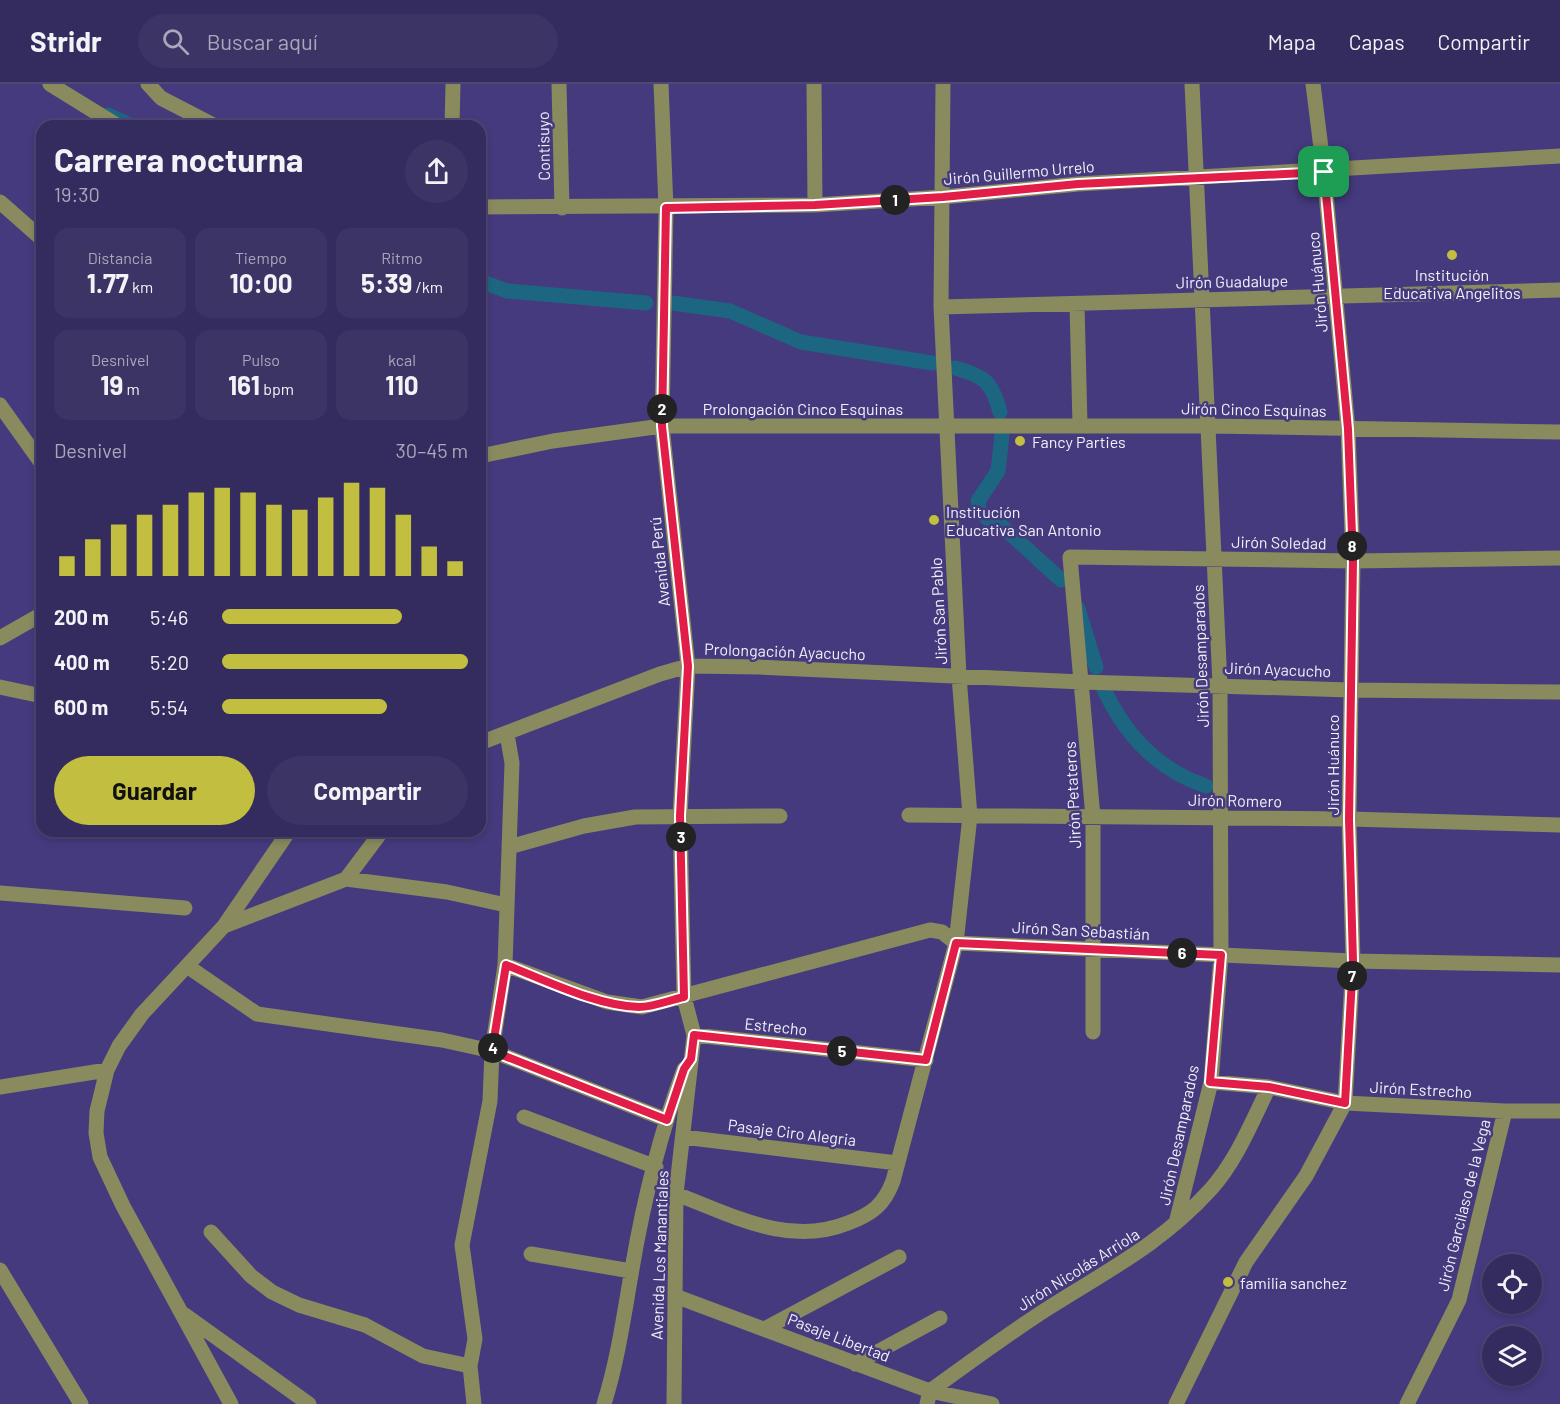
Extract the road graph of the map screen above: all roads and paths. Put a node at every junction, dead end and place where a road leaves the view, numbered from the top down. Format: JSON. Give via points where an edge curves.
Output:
{"nodes":[{"id":1,"x":50,"y":84,"type":"edge"},
{"id":2,"x":148,"y":84,"type":"edge"},
{"id":3,"x":453,"y":84,"type":"edge"},
{"id":4,"x":559,"y":84,"type":"edge"},
{"id":5,"x":661,"y":84,"type":"edge"},
{"id":6,"x":814,"y":84,"type":"edge"},
{"id":7,"x":943,"y":84,"type":"edge"},
{"id":8,"x":1192,"y":84,"type":"edge"},
{"id":9,"x":1313,"y":84,"type":"edge"},
{"id":10,"x":108,"y":120,"type":"edge"},
{"id":11,"x":202,"y":120,"type":"edge"},
{"id":12,"x":452,"y":120,"type":"edge"},
{"id":13,"x":1560,"y":156,"type":"edge"},
{"id":14,"x":1324,"y":172,"type":"junction"},
{"id":15,"x":1196,"y":178,"type":"junction"},
{"id":16,"x":943,"y":197,"type":"junction"},
{"id":17,"x":0,"y":202,"type":"edge"},
{"id":18,"x":815,"y":205,"type":"junction"},
{"id":19,"x":486,"y":207,"type":"edge"},
{"id":20,"x":562,"y":208,"type":"junction"},
{"id":21,"x":666,"y":208,"type":"junction"},
{"id":22,"x":36,"y":234,"type":"edge"},
{"id":23,"x":1560,"y":290,"type":"edge"},
{"id":24,"x":1202,"y":298,"type":"junction"},
{"id":25,"x":1337,"y":298,"type":"junction"},
{"id":26,"x":1077,"y":304,"type":"junction"},
{"id":27,"x":941,"y":307,"type":"junction"},
{"id":28,"x":0,"y":405,"type":"edge"},
{"id":29,"x":1080,"y":425,"type":"junction"},
{"id":30,"x":662,"y":426,"type":"junction"},
{"id":31,"x":1209,"y":426,"type":"junction"},
{"id":32,"x":948,"y":427,"type":"junction"},
{"id":33,"x":1348,"y":429,"type":"junction"},
{"id":34,"x":1560,"y":432,"type":"edge"},
{"id":35,"x":486,"y":455,"type":"edge"},
{"id":36,"x":36,"y":456,"type":"edge"},
{"id":37,"x":1070,"y":557,"type":"joint"},
{"id":38,"x":1560,"y":558,"type":"edge"},
{"id":39,"x":1215,"y":560,"type":"junction"},
{"id":40,"x":1353,"y":561,"type":"junction"},
{"id":41,"x":36,"y":617,"type":"edge"},
{"id":42,"x":0,"y":638,"type":"edge"},
{"id":43,"x":688,"y":666,"type":"junction"},
{"id":44,"x":959,"y":676,"type":"junction"},
{"id":45,"x":1082,"y":682,"type":"junction"},
{"id":46,"x":1220,"y":685,"type":"junction"},
{"id":47,"x":0,"y":687,"type":"edge"},
{"id":48,"x":1350,"y":690,"type":"junction"},
{"id":49,"x":1560,"y":692,"type":"edge"},
{"id":50,"x":36,"y":695,"type":"edge"},
{"id":51,"x":507,"y":734,"type":"junction"},
{"id":52,"x":486,"y":741,"type":"edge"},
{"id":53,"x":909,"y":815,"type":"dead end"},
{"id":54,"x":680,"y":816,"type":"junction"},
{"id":55,"x":780,"y":816,"type":"dead end"},
{"id":56,"x":970,"y":816,"type":"junction"},
{"id":57,"x":1093,"y":818,"type":"junction"},
{"id":58,"x":1221,"y":818,"type":"junction"},
{"id":59,"x":1349,"y":819,"type":"junction"},
{"id":60,"x":1560,"y":825,"type":"edge"},
{"id":61,"x":285,"y":837,"type":"edge"},
{"id":62,"x":378,"y":837,"type":"edge"},
{"id":63,"x":509,"y":847,"type":"junction"},
{"id":64,"x":346,"y":879,"type":"junction"},
{"id":65,"x":0,"y":893,"type":"edge"},
{"id":66,"x":506,"y":905,"type":"junction"},
{"id":67,"x":185,"y":908,"type":"dead end"},
{"id":68,"x":224,"y":926,"type":"junction"},
{"id":69,"x":956,"y":943,"type":"junction"},
{"id":70,"x":1094,"y":947,"type":"junction"},
{"id":71,"x":1221,"y":955,"type":"junction"},
{"id":72,"x":1353,"y":961,"type":"junction"},
{"id":73,"x":506,"y":965,"type":"junction"},
{"id":74,"x":1560,"y":965,"type":"edge"},
{"id":75,"x":188,"y":966,"type":"junction"},
{"id":76,"x":684,"y":997,"type":"junction"},
{"id":77,"x":1093,"y":1032,"type":"dead end"},
{"id":78,"x":694,"y":1035,"type":"junction"},
{"id":79,"x":492,"y":1051,"type":"junction"},
{"id":80,"x":691,"y":1059,"type":"junction"},
{"id":81,"x":926,"y":1060,"type":"junction"},
{"id":82,"x":107,"y":1070,"type":"junction"},
{"id":83,"x":1210,"y":1082,"type":"junction"},
{"id":84,"x":0,"y":1087,"type":"edge"},
{"id":85,"x":1269,"y":1087,"type":"junction"},
{"id":86,"x":1345,"y":1103,"type":"junction"},
{"id":87,"x":1505,"y":1111,"type":"junction"},
{"id":88,"x":1560,"y":1111,"type":"edge"},
{"id":89,"x":524,"y":1117,"type":"dead end"},
{"id":90,"x":667,"y":1120,"type":"junction"},
{"id":91,"x":683,"y":1137,"type":"junction"},
{"id":92,"x":897,"y":1163,"type":"junction"},
{"id":93,"x":656,"y":1167,"type":"junction"},
{"id":94,"x":676,"y":1194,"type":"junction"},
{"id":95,"x":1176,"y":1223,"type":"junction"},
{"id":96,"x":211,"y":1232,"type":"dead end"},
{"id":97,"x":531,"y":1254,"type":"dead end"},
{"id":98,"x":899,"y":1257,"type":"dead end"},
{"id":99,"x":0,"y":1270,"type":"edge"},
{"id":100,"x":631,"y":1271,"type":"junction"},
{"id":101,"x":675,"y":1296,"type":"junction"},
{"id":102,"x":177,"y":1309,"type":"junction"},
{"id":103,"x":940,"y":1318,"type":"dead end"},
{"id":104,"x":766,"y":1328,"type":"junction"},
{"id":105,"x":855,"y":1364,"type":"junction"},
{"id":106,"x":470,"y":1366,"type":"junction"},
{"id":107,"x":929,"y":1397,"type":"edge"},
{"id":108,"x":81,"y":1404,"type":"edge"},
{"id":109,"x":231,"y":1404,"type":"edge"},
{"id":110,"x":309,"y":1404,"type":"edge"},
{"id":111,"x":474,"y":1404,"type":"edge"},
{"id":112,"x":604,"y":1404,"type":"edge"},
{"id":113,"x":674,"y":1404,"type":"edge"},
{"id":114,"x":992,"y":1404,"type":"edge"},
{"id":115,"x":1176,"y":1404,"type":"edge"},
{"id":116,"x":1407,"y":1404,"type":"edge"}],
"edges":[{"from":1,"to":10,"type":"street"},
{"from":2,"to":11,"type":"street","via":[[161,99]]},
{"from":3,"to":12,"type":"street"},
{"from":4,"to":20,"type":"street","name":"Contisuyo"},
{"from":5,"to":21,"type":"street","name":"Avenida Perú"},
{"from":6,"to":18,"type":"street"},
{"from":7,"to":16,"type":"street","name":"Jirón San Pablo"},
{"from":8,"to":15,"type":"street","name":"Jirón Desamparados"},
{"from":9,"to":14,"type":"street","name":"Jirón Huánuco"},
{"from":13,"to":14,"type":"street","name":"Jirón Guillermo Urrelo"},
{"from":14,"to":15,"type":"street","name":"Jirón Guillermo Urrelo"},
{"from":14,"to":25,"type":"street","name":"Jirón Huánuco"},
{"from":15,"to":16,"type":"street","name":"Jirón Guillermo Urrelo"},
{"from":15,"to":24,"type":"street","name":"Jirón Desamparados"},
{"from":16,"to":18,"type":"street","name":"Jirón Guillermo Urrelo"},
{"from":16,"to":27,"type":"street","name":"Jirón San Pablo"},
{"from":17,"to":22,"type":"street"},
{"from":18,"to":21,"type":"street","name":"Jirón Guillermo Urrelo"},
{"from":19,"to":20,"type":"street","name":"Jirón Guillermo Urrelo"},
{"from":20,"to":21,"type":"street","name":"Jirón Guillermo Urrelo"},
{"from":21,"to":30,"type":"street","name":"Avenida Perú"},
{"from":23,"to":25,"type":"street","name":"Jirón Guadalupe"},
{"from":24,"to":25,"type":"street","name":"Jirón Guadalupe"},
{"from":24,"to":26,"type":"street","name":"Jirón Guadalupe"},
{"from":24,"to":31,"type":"street","name":"Jirón Desamparados"},
{"from":25,"to":33,"type":"street","name":"Jirón Huánuco"},
{"from":26,"to":27,"type":"street","name":"Jirón Guadalupe"},
{"from":26,"to":29,"type":"street"},
{"from":27,"to":32,"type":"street","name":"Jirón San Pablo"},
{"from":28,"to":36,"type":"street"},
{"from":29,"to":31,"type":"street","name":"Jirón Cinco Esquinas"},
{"from":29,"to":32,"type":"street","name":"Jirón Cinco Esquinas"},
{"from":30,"to":32,"type":"street","name":"Prolongación Cinco Esquinas"},
{"from":30,"to":35,"type":"street","name":"Prolongación Cinco Esquinas"},
{"from":30,"to":43,"type":"street","name":"Avenida Perú"},
{"from":31,"to":33,"type":"street","name":"Jirón Cinco Esquinas"},
{"from":31,"to":39,"type":"street","name":"Jirón Desamparados"},
{"from":32,"to":44,"type":"street","name":"Jirón San Pablo"},
{"from":33,"to":34,"type":"street","name":"Jirón Cinco Esquinas"},
{"from":33,"to":40,"type":"street","name":"Jirón Huánuco"},
{"from":37,"to":39,"type":"street","name":"Jirón Soledad"},
{"from":37,"to":45,"type":"street","name":"Jirón Petateros"},
{"from":38,"to":40,"type":"street","name":"Jirón Soledad"},
{"from":39,"to":40,"type":"street","name":"Jirón Soledad"},
{"from":39,"to":46,"type":"street","name":"Jirón Desamparados"},
{"from":40,"to":48,"type":"street","name":"Jirón Huánuco"},
{"from":41,"to":42,"type":"street"},
{"from":43,"to":44,"type":"street","name":"Prolongación Ayacucho"},
{"from":43,"to":51,"type":"street","name":"Prolongación Ayacucho"},
{"from":43,"to":54,"type":"street","name":"Avenida Perú"},
{"from":44,"to":45,"type":"street","name":"Jirón Ayacucho"},
{"from":44,"to":56,"type":"street","name":"Jirón San Pablo"},
{"from":45,"to":46,"type":"street","name":"Jirón Ayacucho"},
{"from":45,"to":57,"type":"street","name":"Jirón Petateros"},
{"from":46,"to":48,"type":"street","name":"Jirón Ayacucho"},
{"from":46,"to":58,"type":"street","name":"Jirón Desamparados"},
{"from":47,"to":50,"type":"street"},
{"from":48,"to":49,"type":"street","name":"Jirón Ayacucho"},
{"from":48,"to":59,"type":"street","name":"Jirón Huánuco"},
{"from":51,"to":52,"type":"street","name":"Prolongación Ayacucho"},
{"from":51,"to":63,"type":"street","via":[[512,763]]},
{"from":53,"to":56,"type":"street","name":"Jirón Romero"},
{"from":54,"to":55,"type":"street"},
{"from":54,"to":63,"type":"street","via":[[635,817],[584,826]]},
{"from":54,"to":76,"type":"street","name":"Avenida Perú"},
{"from":56,"to":57,"type":"street","name":"Jirón Romero"},
{"from":56,"to":69,"type":"street","name":"Jirón San Pablo"},
{"from":57,"to":58,"type":"street","name":"Jirón Romero"},
{"from":57,"to":70,"type":"street","name":"Jirón Petateros"},
{"from":58,"to":59,"type":"street","name":"Jirón Romero"},
{"from":58,"to":71,"type":"street","name":"Jirón Desamparados"},
{"from":59,"to":60,"type":"street","name":"Jirón Romero"},
{"from":59,"to":72,"type":"street","name":"Jirón Huánuco"},
{"from":61,"to":68,"type":"street"},
{"from":62,"to":64,"type":"street"},
{"from":63,"to":66,"type":"street"},
{"from":64,"to":66,"type":"street","via":[[447,892]]},
{"from":64,"to":68,"type":"street"},
{"from":65,"to":67,"type":"street"},
{"from":66,"to":73,"type":"street"},
{"from":68,"to":75,"type":"street"},
{"from":69,"to":70,"type":"street","name":"Jirón San Sebastián"},
{"from":69,"to":76,"type":"street","name":"Jirón San Sebastián","via":[[942,932],[930,930]]},
{"from":69,"to":81,"type":"street","name":"Jirón San Pablo"},
{"from":70,"to":71,"type":"street","name":"Jirón San Sebastián"},
{"from":70,"to":77,"type":"street","name":"Jirón Petateros"},
{"from":71,"to":72,"type":"street","name":"Jirón San Sebastián"},
{"from":71,"to":83,"type":"street","name":"Jirón Desamparados"},
{"from":72,"to":74,"type":"street","name":"Jirón San Sebastián"},
{"from":72,"to":86,"type":"street","name":"Jirón Huánuco"},
{"from":73,"to":76,"type":"street","name":"Jirón San Sebastián","via":[[627,1006],[642,1007]]},
{"from":73,"to":79,"type":"street"},
{"from":75,"to":79,"type":"street","via":[[257,1014],[442,1040]]},
{"from":75,"to":82,"type":"street","via":[[142,1014]]},
{"from":76,"to":78,"type":"street","name":"Avenida Perú"},
{"from":78,"to":80,"type":"street","name":"Avenida Los Manantiales"},
{"from":78,"to":81,"type":"street","name":"Estrecho"},
{"from":79,"to":90,"type":"street"},
{"from":79,"to":106,"type":"street","via":[[490,1101],[462,1245],[475,1339]]},
{"from":80,"to":90,"type":"street"},
{"from":80,"to":91,"type":"street","name":"Avenida Los Manantiales"},
{"from":81,"to":92,"type":"street","name":"Jirón San Pablo"},
{"from":82,"to":84,"type":"street"},
{"from":82,"to":102,"type":"street","via":[[97,1111],[100,1157]]},
{"from":83,"to":85,"type":"street","name":"Jirón Estrecho"},
{"from":83,"to":95,"type":"street","name":"Jirón Desamparados"},
{"from":85,"to":86,"type":"street","name":"Jirón Estrecho"},
{"from":85,"to":95,"type":"street","name":"Jirón Nicolás Arriola","via":[[1230,1165]]},
{"from":86,"to":87,"type":"street","name":"Jirón Estrecho"},
{"from":86,"to":115,"type":"street","name":"Jirón Huánuco","via":[[1306,1176],[1246,1262]]},
{"from":87,"to":88,"type":"street","name":"Jirón Estrecho"},
{"from":87,"to":116,"type":"street","name":"Jirón Garcilaso de la Vega","via":[[1459,1300]]},
{"from":89,"to":93,"type":"street"},
{"from":90,"to":93,"type":"street"},
{"from":91,"to":92,"type":"street","name":"Pasaje Ciro Alegria"},
{"from":91,"to":94,"type":"street","name":"Avenida Los Manantiales"},
{"from":92,"to":94,"type":"street","name":"Jirón San Pablo","via":[[890,1189],[879,1208],[867,1216],[819,1231],[779,1232]]},
{"from":93,"to":100,"type":"street"},
{"from":94,"to":101,"type":"street","name":"Avenida Los Manantiales"},
{"from":95,"to":107,"type":"street","name":"Jirón Nicolás Arriola","via":[[1148,1247],[1024,1324]]},
{"from":96,"to":106,"type":"street","via":[[251,1276],[272,1292],[298,1305],[365,1325],[423,1356]]},
{"from":97,"to":100,"type":"street"},
{"from":98,"to":104,"type":"street"},
{"from":99,"to":108,"type":"street"},
{"from":100,"to":112,"type":"street","via":[[616,1366]]},
{"from":101,"to":104,"type":"street","name":"Pasaje Libertad"},
{"from":101,"to":113,"type":"street","name":"Avenida Los Manantiales"},
{"from":102,"to":109,"type":"street"},
{"from":102,"to":110,"type":"street"},
{"from":103,"to":105,"type":"street"},
{"from":104,"to":105,"type":"street","name":"Pasaje Libertad"},
{"from":105,"to":107,"type":"street","name":"Pasaje Libertad"},
{"from":106,"to":111,"type":"street"},
{"from":107,"to":114,"type":"street","name":"Pasaje Libertad"}]}
